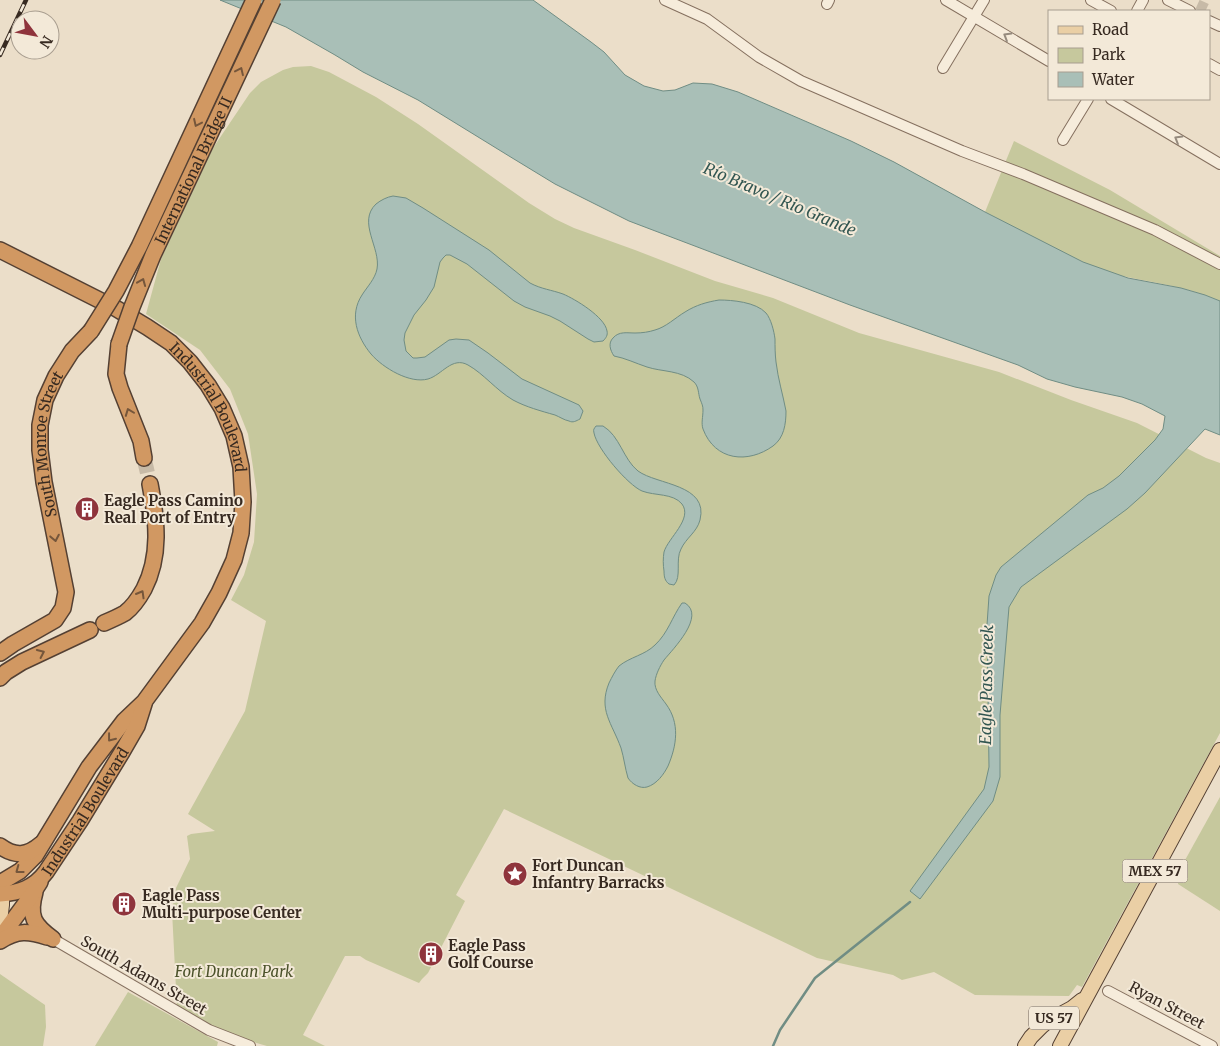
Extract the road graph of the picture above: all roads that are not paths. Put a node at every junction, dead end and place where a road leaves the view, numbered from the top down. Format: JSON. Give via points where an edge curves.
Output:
{"nodes":[{"id":1,"x":254,"y":0,"type":"edge"},
{"id":2,"x":273,"y":0,"type":"edge"},
{"id":3,"x":665,"y":0,"type":"edge"},
{"id":4,"x":946,"y":0,"type":"edge"},
{"id":5,"x":984,"y":0,"type":"edge"},
{"id":6,"x":1091,"y":0,"type":"edge"},
{"id":7,"x":1169,"y":0,"type":"edge"},
{"id":8,"x":1109,"y":10,"type":"edge"},
{"id":9,"x":1188,"y":10,"type":"edge"},
{"id":10,"x":974,"y":17,"type":"junction"},
{"id":11,"x":1048,"y":60,"type":"edge"},
{"id":12,"x":943,"y":68,"type":"dead end"},
{"id":13,"x":1087,"y":100,"type":"edge"},
{"id":14,"x":1113,"y":100,"type":"edge"},
{"id":15,"x":1063,"y":140,"type":"dead end"},
{"id":16,"x":1220,"y":164,"type":"edge"},
{"id":17,"x":0,"y":250,"type":"edge"},
{"id":18,"x":1220,"y":264,"type":"edge"},
{"id":19,"x":92,"y":331,"type":"joint"},
{"id":20,"x":144,"y":458,"type":"tunnel mouth"},
{"id":21,"x":150,"y":484,"type":"tunnel mouth"},
{"id":22,"x":104,"y":623,"type":"dead end"},
{"id":23,"x":90,"y":630,"type":"dead end"},
{"id":24,"x":0,"y":653,"type":"edge"},
{"id":25,"x":0,"y":678,"type":"edge"},
{"id":26,"x":144,"y":702,"type":"junction"},
{"id":27,"x":1220,"y":750,"type":"edge"},
{"id":28,"x":44,"y":842,"type":"junction"},
{"id":29,"x":0,"y":846,"type":"edge"},
{"id":30,"x":46,"y":872,"type":"junction"},
{"id":31,"x":1,"y":885,"type":"edge"},
{"id":32,"x":36,"y":887,"type":"junction"},
{"id":33,"x":0,"y":921,"type":"edge"},
{"id":34,"x":53,"y":939,"type":"junction"},
{"id":35,"x":0,"y":940,"type":"edge"},
{"id":36,"x":1108,"y":991,"type":"dead end"},
{"id":37,"x":1089,"y":993,"type":"junction"},
{"id":38,"x":250,"y":1046,"type":"edge"},
{"id":39,"x":1025,"y":1046,"type":"edge"},
{"id":40,"x":1060,"y":1046,"type":"edge"},
{"id":41,"x":1212,"y":1046,"type":"edge"}],
"edges":[{"from":1,"to":19,"type":"highway","name":"International Bridge II","one_way":true,"bridge":true,"via":[[139,247]]},
{"from":20,"to":2,"type":"highway","name":"International Bridge II","one_way":true,"bridge":true,"via":[[141,441],[116,374],[119,344],[153,254]]},
{"from":3,"to":18,"type":"street","via":[[707,19],[759,57],[801,81],[1155,230]]},
{"from":4,"to":10,"type":"street"},
{"from":5,"to":10,"type":"street"},
{"from":6,"to":8,"type":"street"},
{"from":7,"to":9,"type":"street"},
{"from":11,"to":10,"type":"street","one_way":true},
{"from":10,"to":12,"type":"street"},
{"from":13,"to":15,"type":"street"},
{"from":16,"to":14,"type":"street","one_way":true},
{"from":17,"to":26,"type":"highway","name":"Industrial Boulevard","via":[[117,309],[171,343],[208,385],[234,436],[241,467],[243,502],[234,560],[202,623]]},
{"from":19,"to":24,"type":"highway","name":"South Monroe Street","one_way":true,"via":[[72,351],[56,376],[40,425],[44,482],[66,592],[63,608],[55,620]]},
{"from":22,"to":21,"type":"highway","one_way":true,"via":[[125,613],[139,598],[149,579],[155,558],[156,532]]},
{"from":25,"to":23,"type":"highway","one_way":true,"via":[[22,662]]},
{"from":26,"to":28,"type":"highway","name":"Industrial Boulevard","one_way":true,"via":[[124,721],[89,766]]},
{"from":26,"to":30,"type":"highway","name":"Industrial Boulevard","via":[[137,726]]},
{"from":27,"to":37,"type":"main road","number":"MEX 57"},
{"from":28,"to":29,"type":"highway","via":[[25,853],[8,851]]},
{"from":28,"to":31,"type":"highway","name":"Industrial Boulevard","one_way":true,"via":[[35,856]]},
{"from":30,"to":31,"type":"highway","name":"Industrial Boulevard","via":[[26,889],[14,893]]},
{"from":30,"to":32,"type":"highway"},
{"from":31,"to":33,"type":"main road"},
{"from":32,"to":34,"type":"highway","via":[[32,915],[40,929]]},
{"from":32,"to":35,"type":"highway"},
{"from":34,"to":35,"type":"highway","via":[[29,932]]},
{"from":34,"to":38,"type":"street","name":"South Adams Street","via":[[208,1030]]},
{"from":36,"to":41,"type":"street","name":"Ryan Street"},
{"from":37,"to":39,"type":"main road","number":"US 57","via":[[1072,1008],[1042,1026]]},
{"from":37,"to":40,"type":"main road","number":"US 57"}]}
